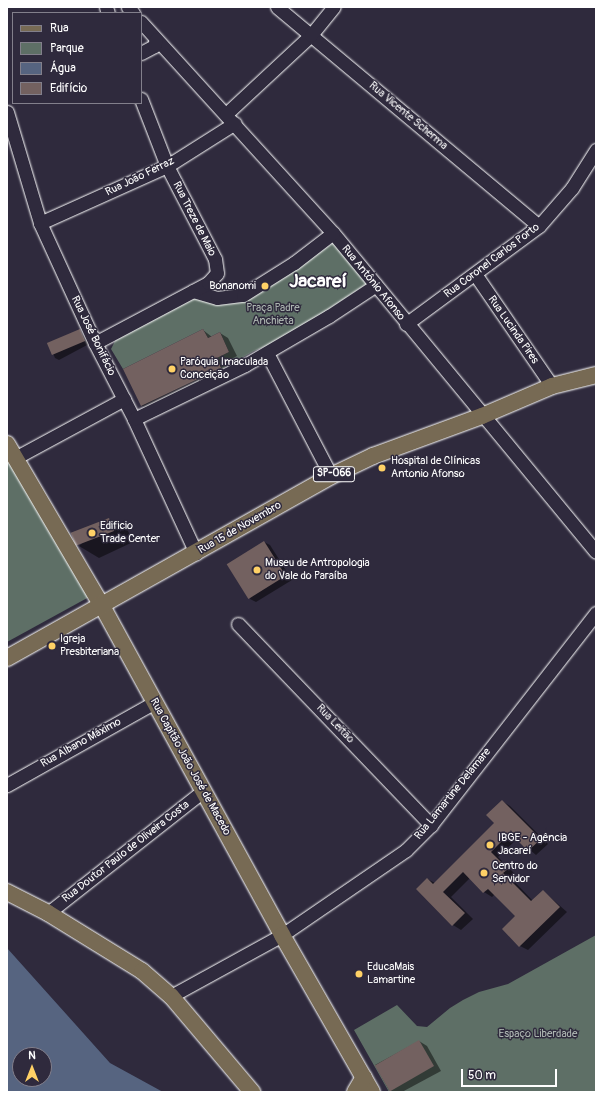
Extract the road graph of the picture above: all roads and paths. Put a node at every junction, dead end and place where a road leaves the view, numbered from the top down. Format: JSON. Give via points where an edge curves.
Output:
{"nodes":[{"id":1,"x":277,"y":7,"type":"edge"},
{"id":2,"x":334,"y":7,"type":"edge"},
{"id":3,"x":142,"y":23,"type":"edge"},
{"id":4,"x":311,"y":35,"type":"junction"},
{"id":5,"x":156,"y":39,"type":"junction"},
{"id":6,"x":142,"y":52,"type":"edge"},
{"id":7,"x":142,"y":102,"type":"edge"},
{"id":8,"x":7,"y":112,"type":"edge"},
{"id":9,"x":230,"y":119,"type":"junction"},
{"id":10,"x":596,"y":150,"type":"edge"},
{"id":11,"x":167,"y":166,"type":"junction"},
{"id":12,"x":40,"y":223,"type":"junction"},
{"id":13,"x":539,"y":226,"type":"junction"},
{"id":14,"x":333,"y":233,"type":"junction"},
{"id":15,"x":475,"y":274,"type":"junction"},
{"id":16,"x":376,"y":285,"type":"junction"},
{"id":17,"x":193,"y":291,"type":"junction"},
{"id":18,"x":406,"y":324,"type":"junction"},
{"id":19,"x":94,"y":343,"type":"junction"},
{"id":20,"x":267,"y":353,"type":"junction"},
{"id":21,"x":596,"y":375,"type":"edge"},
{"id":22,"x":552,"y":386,"type":"junction"},
{"id":23,"x":124,"y":398,"type":"junction"},
{"id":24,"x":482,"y":416,"type":"junction"},
{"id":25,"x":134,"y":419,"type":"junction"},
{"id":26,"x":7,"y":444,"type":"edge"},
{"id":27,"x":15,"y":458,"type":"junction"},
{"id":28,"x":331,"y":476,"type":"junction"},
{"id":29,"x":596,"y":552,"type":"edge"},
{"id":30,"x":196,"y":553,"type":"junction"},
{"id":31,"x":101,"y":604,"type":"junction"},
{"id":32,"x":596,"y":613,"type":"edge"},
{"id":33,"x":238,"y":624,"type":"dead end"},
{"id":34,"x":7,"y":658,"type":"edge"},
{"id":35,"x":155,"y":702,"type":"junction"},
{"id":36,"x":7,"y":785,"type":"edge"},
{"id":37,"x":203,"y":791,"type":"junction"},
{"id":38,"x":431,"y":825,"type":"junction"},
{"id":39,"x":7,"y":892,"type":"edge"},
{"id":40,"x":48,"y":913,"type":"junction"},
{"id":41,"x":282,"y":935,"type":"junction"},
{"id":42,"x":171,"y":996,"type":"junction"},
{"id":43,"x":364,"y":1077,"type":"junction"},
{"id":44,"x":252,"y":1092,"type":"edge"},
{"id":45,"x":355,"y":1092,"type":"edge"},
{"id":46,"x":372,"y":1092,"type":"edge"}],
"edges":[{"from":1,"to":4,"type":"street","name":"Rua Vicente Scherma"},
{"from":2,"to":4,"type":"street","name":"Rua João Ferraz"},
{"from":3,"to":5,"type":"street","name":"Rua Antônio Afonso"},
{"from":4,"to":9,"type":"street","name":"Rua João Ferraz"},
{"from":4,"to":13,"type":"street","name":"Rua Vicente Scherma"},
{"from":5,"to":6,"type":"street","via":[[154,46]]},
{"from":5,"to":9,"type":"street","name":"Rua Antônio Afonso"},
{"from":7,"to":11,"type":"street","name":"Rua Treze de Maio"},
{"from":8,"to":12,"type":"street","name":"Rua José Bonifácio"},
{"from":9,"to":11,"type":"street","name":"Rua João Ferraz"},
{"from":9,"to":14,"type":"street","name":"Rua Antônio Afonso"},
{"from":10,"to":13,"type":"street","name":"Rua Coronel Carlos Porto","via":[[572,188]]},
{"from":11,"to":12,"type":"street","name":"Rua João Ferraz"},
{"from":11,"to":17,"type":"street","name":"Rua Treze de Maio","via":[[215,259],[217,273],[208,283]]},
{"from":12,"to":19,"type":"street","name":"Rua José Bonifácio"},
{"from":13,"to":15,"type":"street","name":"Rua Coronel Carlos Porto"},
{"from":14,"to":16,"type":"street","name":"Rua Antônio Afonso"},
{"from":14,"to":17,"type":"street","via":[[243,295],[217,298]]},
{"from":15,"to":18,"type":"street","name":"Rua Coronel Carlos Porto"},
{"from":15,"to":22,"type":"street","name":"Rua Lucinda Pires"},
{"from":16,"to":18,"type":"street","name":"Rua Antônio Afonso"},
{"from":16,"to":20,"type":"street"},
{"from":17,"to":19,"type":"street"},
{"from":18,"to":24,"type":"street","name":"Rua Antônio Afonso"},
{"from":19,"to":23,"type":"street","name":"Rua José Bonifácio"},
{"from":20,"to":25,"type":"street"},
{"from":20,"to":28,"type":"street"},
{"from":21,"to":22,"type":"main road","number":"SP-066"},
{"from":22,"to":24,"type":"main road","number":"SP-066"},
{"from":23,"to":25,"type":"street","name":"Rua José Bonifácio"},
{"from":23,"to":27,"type":"street"},
{"from":24,"to":28,"type":"main road","name":"Rua 15 de Novembro","number":"SP-066","via":[[373,456]]},
{"from":24,"to":29,"type":"street","name":"Rua Antônio Afonso"},
{"from":25,"to":30,"type":"street","name":"Rua José Bonifácio"},
{"from":26,"to":27,"type":"main road","name":"Rua Capitão João José de Macedo"},
{"from":27,"to":31,"type":"main road","name":"Rua Capitão João José de Macedo"},
{"from":28,"to":30,"type":"main road","name":"Rua 15 de Novembro","number":"SP-066"},
{"from":30,"to":31,"type":"main road","name":"Rua 15 de Novembro","number":"SP-066"},
{"from":31,"to":34,"type":"main road","name":"Rua 15 de Novembro","number":"SP-066"},
{"from":31,"to":35,"type":"main road","name":"Rua Capitão João José de Macedo"},
{"from":32,"to":38,"type":"street","name":"Rua Lamartine Delamare"},
{"from":33,"to":38,"type":"street","name":"Rua Leitão"},
{"from":35,"to":36,"type":"street","name":"Rua Albano Máximo"},
{"from":35,"to":37,"type":"main road","name":"Rua Capitão João José de Macedo"},
{"from":37,"to":40,"type":"street","name":"Rua Doutor Paulo de Oliveira Costa"},
{"from":37,"to":41,"type":"main road","name":"Rua Capitão João José de Macedo"},
{"from":38,"to":41,"type":"street","name":"Rua Lamartine Delamare","via":[[406,850],[374,874]]},
{"from":39,"to":40,"type":"main road"},
{"from":40,"to":42,"type":"main road","via":[[142,971]]},
{"from":41,"to":42,"type":"street","name":"Rua Lamartine Delamare"},
{"from":41,"to":43,"type":"main road","name":"Rua Capitão João José de Macedo"},
{"from":42,"to":44,"type":"main road"},
{"from":43,"to":45,"type":"main road"},
{"from":43,"to":46,"type":"main road","name":"Rua Capitão João José de Macedo"}]}
